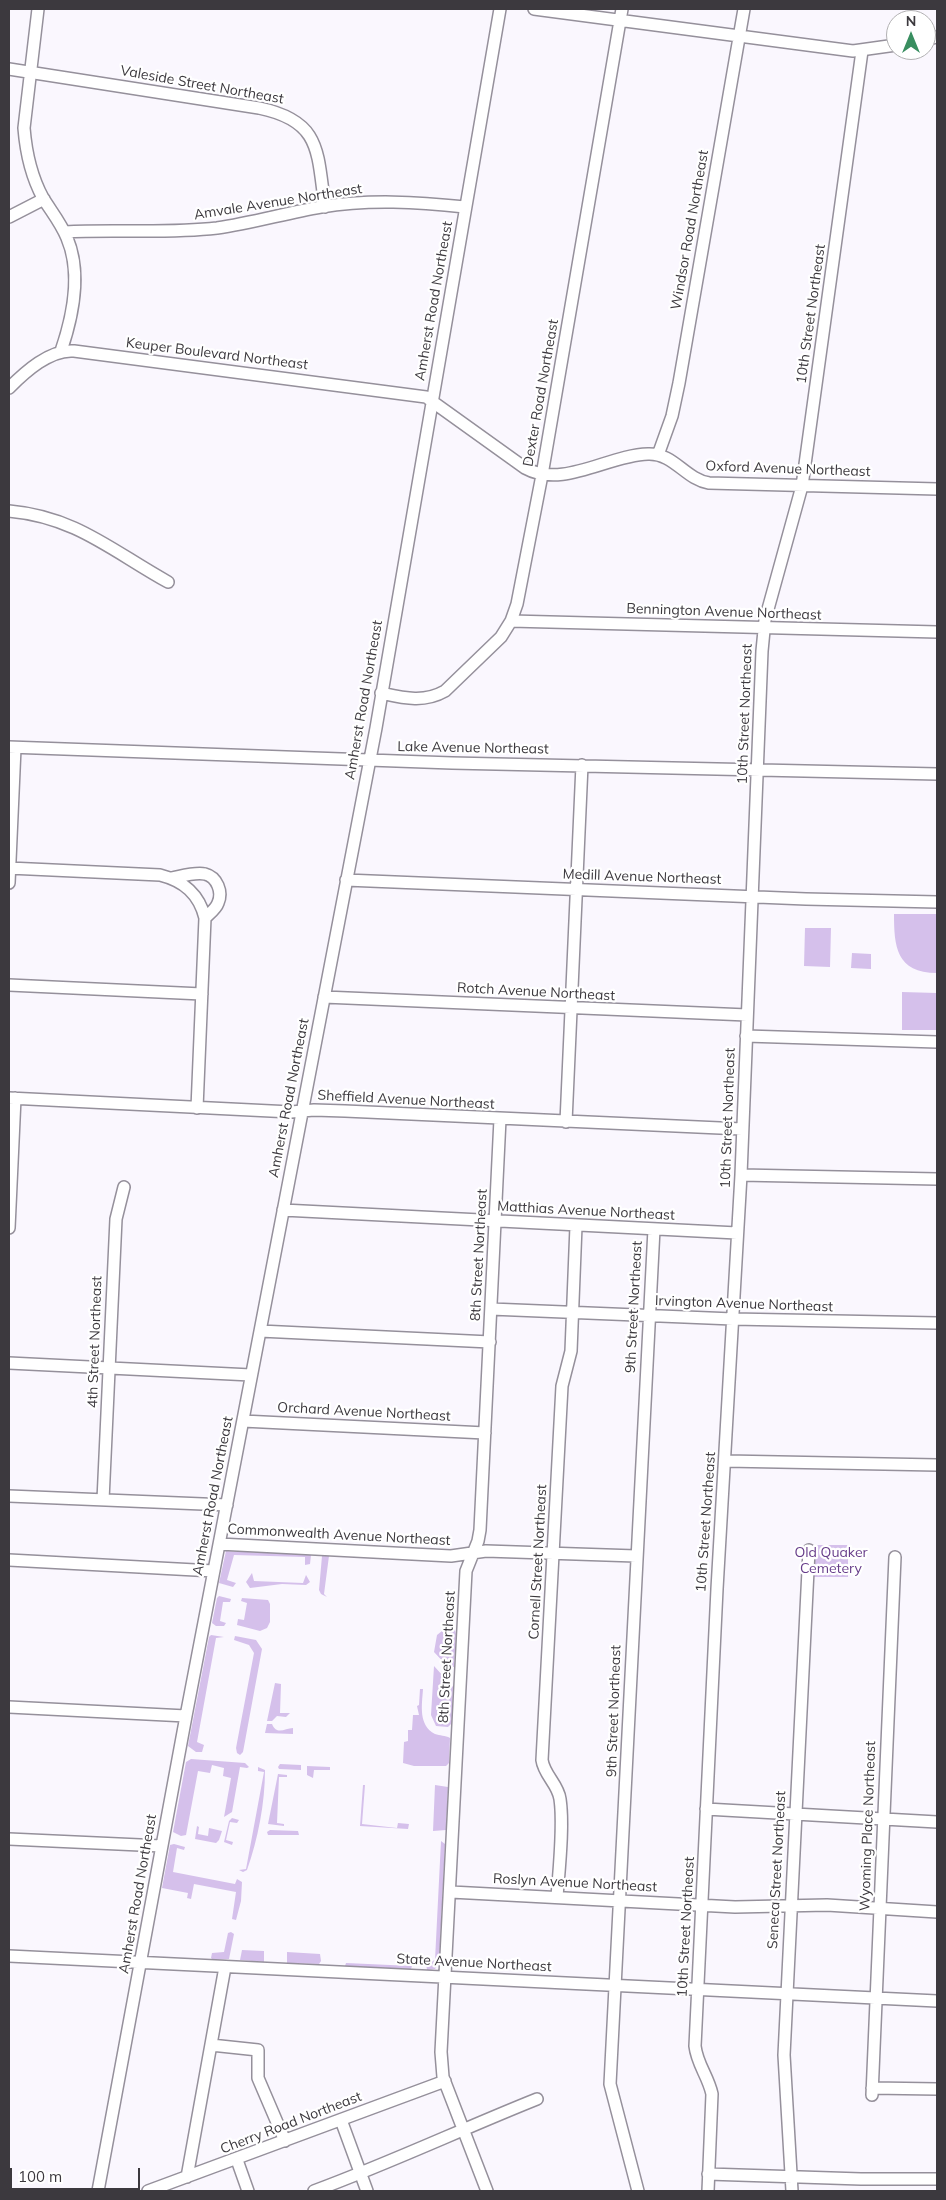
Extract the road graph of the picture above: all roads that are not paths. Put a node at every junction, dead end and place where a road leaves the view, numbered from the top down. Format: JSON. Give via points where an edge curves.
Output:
{"nodes":[{"id":1,"x":38,"y":9,"type":"edge"},
{"id":2,"x":500,"y":9,"type":"edge"},
{"id":3,"x":534,"y":9,"type":"edge"},
{"id":4,"x":744,"y":9,"type":"edge"},
{"id":5,"x":621,"y":14,"type":"edge"},
{"id":6,"x":739,"y":37,"type":"junction"},
{"id":7,"x":886,"y":47,"type":"edge"},
{"id":8,"x":862,"y":51,"type":"junction"},
{"id":9,"x":9,"y":69,"type":"edge"},
{"id":10,"x":29,"y":72,"type":"junction"},
{"id":11,"x":44,"y":200,"type":"junction"},
{"id":12,"x":325,"y":206,"type":"junction"},
{"id":13,"x":466,"y":207,"type":"junction"},
{"id":14,"x":9,"y":217,"type":"edge"},
{"id":15,"x":65,"y":232,"type":"junction"},
{"id":16,"x":61,"y":351,"type":"junction"},
{"id":17,"x":9,"y":388,"type":"edge"},
{"id":18,"x":432,"y":400,"type":"junction"},
{"id":19,"x":658,"y":454,"type":"junction"},
{"id":20,"x":542,"y":475,"type":"junction"},
{"id":21,"x":802,"y":486,"type":"junction"},
{"id":22,"x":937,"y":489,"type":"edge"},
{"id":23,"x":9,"y":511,"type":"edge"},
{"id":24,"x":168,"y":582,"type":"dead end"},
{"id":25,"x":511,"y":621,"type":"junction"},
{"id":26,"x":764,"y":628,"type":"junction"},
{"id":27,"x":937,"y":632,"type":"edge"},
{"id":28,"x":381,"y":693,"type":"junction"},
{"id":29,"x":12,"y":747,"type":"edge"},
{"id":30,"x":369,"y":760,"type":"junction"},
{"id":31,"x":582,"y":765,"type":"junction"},
{"id":32,"x":758,"y":770,"type":"junction"},
{"id":33,"x":937,"y":774,"type":"edge"},
{"id":34,"x":9,"y":868,"type":"edge"},
{"id":35,"x":172,"y":878,"type":"junction"},
{"id":36,"x":346,"y":880,"type":"junction"},
{"id":37,"x":9,"y":883,"type":"edge"},
{"id":38,"x":576,"y":890,"type":"junction"},
{"id":39,"x":752,"y":896,"type":"junction"},
{"id":40,"x":937,"y":902,"type":"edge"},
{"id":41,"x":205,"y":918,"type":"junction"},
{"id":42,"x":9,"y":984,"type":"edge"},
{"id":43,"x":202,"y":994,"type":"junction"},
{"id":44,"x":324,"y":997,"type":"junction"},
{"id":45,"x":571,"y":1009,"type":"junction"},
{"id":46,"x":747,"y":1015,"type":"junction"},
{"id":47,"x":746,"y":1036,"type":"junction"},
{"id":48,"x":937,"y":1042,"type":"edge"},
{"id":49,"x":12,"y":1098,"type":"edge"},
{"id":50,"x":197,"y":1108,"type":"junction"},
{"id":51,"x":302,"y":1112,"type":"junction"},
{"id":52,"x":500,"y":1119,"type":"junction"},
{"id":53,"x":566,"y":1122,"type":"junction"},
{"id":54,"x":742,"y":1129,"type":"junction"},
{"id":55,"x":741,"y":1175,"type":"junction"},
{"id":56,"x":937,"y":1180,"type":"edge"},
{"id":57,"x":124,"y":1187,"type":"dead end"},
{"id":58,"x":283,"y":1210,"type":"junction"},
{"id":59,"x":495,"y":1222,"type":"junction"},
{"id":60,"x":576,"y":1226,"type":"junction"},
{"id":61,"x":9,"y":1228,"type":"edge"},
{"id":62,"x":654,"y":1229,"type":"junction"},
{"id":63,"x":738,"y":1233,"type":"junction"},
{"id":64,"x":491,"y":1309,"type":"junction"},
{"id":65,"x":572,"y":1312,"type":"junction"},
{"id":66,"x":649,"y":1316,"type":"junction"},
{"id":67,"x":733,"y":1319,"type":"junction"},
{"id":68,"x":937,"y":1323,"type":"edge"},
{"id":69,"x":260,"y":1331,"type":"junction"},
{"id":70,"x":490,"y":1342,"type":"junction"},
{"id":71,"x":9,"y":1364,"type":"edge"},
{"id":72,"x":109,"y":1368,"type":"junction"},
{"id":73,"x":251,"y":1375,"type":"junction"},
{"id":74,"x":242,"y":1421,"type":"junction"},
{"id":75,"x":485,"y":1433,"type":"junction"},
{"id":76,"x":726,"y":1461,"type":"junction"},
{"id":77,"x":937,"y":1465,"type":"edge"},
{"id":78,"x":9,"y":1496,"type":"edge"},
{"id":79,"x":103,"y":1500,"type":"junction"},
{"id":80,"x":227,"y":1505,"type":"junction"},
{"id":81,"x":219,"y":1544,"type":"junction"},
{"id":82,"x":808,"y":1550,"type":"dead end"},
{"id":83,"x":473,"y":1553,"type":"junction"},
{"id":84,"x":553,"y":1553,"type":"junction"},
{"id":85,"x":636,"y":1556,"type":"junction"},
{"id":86,"x":895,"y":1557,"type":"dead end"},
{"id":87,"x":9,"y":1560,"type":"edge"},
{"id":88,"x":214,"y":1571,"type":"junction"},
{"id":89,"x":9,"y":1707,"type":"edge"},
{"id":90,"x":186,"y":1716,"type":"junction"},
{"id":91,"x":706,"y":1808,"type":"junction"},
{"id":92,"x":795,"y":1812,"type":"junction"},
{"id":93,"x":883,"y":1817,"type":"junction"},
{"id":94,"x":937,"y":1822,"type":"edge"},
{"id":95,"x":9,"y":1839,"type":"edge"},
{"id":96,"x":162,"y":1846,"type":"junction"},
{"id":97,"x":451,"y":1892,"type":"junction"},
{"id":98,"x":557,"y":1898,"type":"junction"},
{"id":99,"x":620,"y":1900,"type":"junction"},
{"id":100,"x":702,"y":1905,"type":"junction"},
{"id":101,"x":790,"y":1906,"type":"junction"},
{"id":102,"x":880,"y":1908,"type":"junction"},
{"id":103,"x":937,"y":1912,"type":"edge"},
{"id":104,"x":9,"y":1956,"type":"edge"},
{"id":105,"x":141,"y":1963,"type":"junction"},
{"id":106,"x":225,"y":1967,"type":"junction"},
{"id":107,"x":445,"y":1977,"type":"junction"},
{"id":108,"x":615,"y":1985,"type":"junction"},
{"id":109,"x":698,"y":1989,"type":"junction"},
{"id":110,"x":786,"y":1993,"type":"junction"},
{"id":111,"x":875,"y":1997,"type":"junction"},
{"id":112,"x":937,"y":2001,"type":"edge"},
{"id":113,"x":211,"y":2046,"type":"junction"},
{"id":114,"x":445,"y":2082,"type":"junction"},
{"id":115,"x":937,"y":2089,"type":"edge"},
{"id":116,"x":536,"y":2099,"type":"dead end"},
{"id":117,"x":341,"y":2120,"type":"junction"},
{"id":118,"x":464,"y":2131,"type":"junction"},
{"id":119,"x":285,"y":2141,"type":"junction"},
{"id":120,"x":236,"y":2160,"type":"junction"},
{"id":121,"x":360,"y":2173,"type":"junction"},
{"id":122,"x":708,"y":2174,"type":"junction"},
{"id":123,"x":187,"y":2177,"type":"junction"},
{"id":124,"x":792,"y":2178,"type":"junction"},
{"id":125,"x":937,"y":2179,"type":"edge"},
{"id":126,"x":98,"y":2191,"type":"edge"},
{"id":127,"x":148,"y":2191,"type":"edge"},
{"id":128,"x":248,"y":2191,"type":"edge"},
{"id":129,"x":314,"y":2191,"type":"edge"},
{"id":130,"x":367,"y":2191,"type":"edge"},
{"id":131,"x":488,"y":2191,"type":"edge"},
{"id":132,"x":638,"y":2191,"type":"edge"},
{"id":133,"x":708,"y":2191,"type":"edge"},
{"id":134,"x":792,"y":2191,"type":"edge"}],
"edges":[{"from":1,"to":10,"type":"street"},
{"from":2,"to":13,"type":"street","name":"Amherst Road Northeast"},
{"from":3,"to":5,"type":"street"},
{"from":4,"to":6,"type":"street","name":"Windsor Road Northeast"},
{"from":5,"to":6,"type":"street"},
{"from":5,"to":20,"type":"street","name":"Dexter Road Northeast"},
{"from":6,"to":8,"type":"street"},
{"from":6,"to":19,"type":"street","name":"Windsor Road Northeast","via":[[679,383],[672,416]]},
{"from":7,"to":8,"type":"street"},
{"from":8,"to":21,"type":"street","name":"10th Street Northeast"},
{"from":9,"to":10,"type":"street","name":"Valeside Street Northeast"},
{"from":10,"to":11,"type":"street","via":[[24,112],[25,145]]},
{"from":10,"to":12,"type":"street","name":"Valeside Street Northeast","via":[[284,114],[301,123],[312,139]]},
{"from":11,"to":14,"type":"street"},
{"from":11,"to":15,"type":"street"},
{"from":12,"to":13,"type":"street","name":"Amvale Avenue Northeast","via":[[383,202]]},
{"from":12,"to":15,"type":"street","name":"Amvale Avenue Northeast","via":[[243,224],[191,230]]},
{"from":13,"to":18,"type":"street","name":"Amherst Road Northeast"},
{"from":15,"to":16,"type":"street","via":[[74,259],[75,282],[71,315]]},
{"from":16,"to":17,"type":"street","via":[[24,374]]},
{"from":16,"to":18,"type":"street","name":"Keuper Boulevard Northeast","via":[[370,388]]},
{"from":18,"to":20,"type":"street","via":[[525,468]]},
{"from":18,"to":28,"type":"street","name":"Amherst Road Northeast"},
{"from":19,"to":20,"type":"street"},
{"from":19,"to":21,"type":"street","name":"Oxford Avenue Northeast","via":[[701,482]]},
{"from":20,"to":25,"type":"street","name":"Dexter Road Northeast","via":[[520,592]]},
{"from":21,"to":22,"type":"street","name":"Oxford Avenue Northeast"},
{"from":21,"to":26,"type":"street","name":"10th Street Northeast"},
{"from":23,"to":24,"type":"street","via":[[78,528]]},
{"from":25,"to":26,"type":"street","name":"Bennington Avenue Northeast"},
{"from":25,"to":28,"type":"street","name":"Dexter Road Northeast","via":[[501,637],[454,684],[436,696],[407,698]]},
{"from":26,"to":27,"type":"street","name":"Bennington Avenue Northeast"},
{"from":26,"to":32,"type":"street","name":"10th Street Northeast"},
{"from":28,"to":30,"type":"street","name":"Amherst Road Northeast"},
{"from":29,"to":30,"type":"street","name":"Lake Avenue Northeast"},
{"from":29,"to":34,"type":"street"},
{"from":30,"to":31,"type":"street","name":"Lake Avenue Northeast"},
{"from":30,"to":36,"type":"street","name":"Amherst Road Northeast"},
{"from":31,"to":32,"type":"street","name":"Lake Avenue Northeast"},
{"from":31,"to":38,"type":"street"},
{"from":32,"to":33,"type":"street","name":"Lake Avenue Northeast"},
{"from":32,"to":39,"type":"street","name":"10th Street Northeast"},
{"from":34,"to":35,"type":"street"},
{"from":34,"to":37,"type":"street"},
{"from":35,"to":41,"type":"street","via":[[192,891]]},
{"from":35,"to":41,"type":"street","via":[[202,874],[214,880],[220,898]]},
{"from":36,"to":38,"type":"street","name":"Medill Avenue Northeast"},
{"from":36,"to":44,"type":"street","name":"Amherst Road Northeast"},
{"from":38,"to":39,"type":"street","name":"Medill Avenue Northeast"},
{"from":38,"to":45,"type":"street"},
{"from":39,"to":40,"type":"street","name":"Medill Avenue Northeast"},
{"from":39,"to":46,"type":"street","name":"10th Street Northeast"},
{"from":41,"to":43,"type":"street"},
{"from":42,"to":43,"type":"street"},
{"from":43,"to":50,"type":"street"},
{"from":44,"to":45,"type":"street","name":"Rotch Avenue Northeast"},
{"from":44,"to":51,"type":"street","name":"Amherst Road Northeast"},
{"from":45,"to":46,"type":"street","name":"Rotch Avenue Northeast"},
{"from":45,"to":53,"type":"street"},
{"from":46,"to":47,"type":"street","name":"10th Street Northeast"},
{"from":47,"to":48,"type":"street"},
{"from":47,"to":54,"type":"street","name":"10th Street Northeast"},
{"from":49,"to":50,"type":"street","name":"Sheffield Avenue Northeast"},
{"from":49,"to":61,"type":"street"},
{"from":50,"to":51,"type":"street","name":"Sheffield Avenue Northeast"},
{"from":51,"to":52,"type":"street","name":"Sheffield Avenue Northeast","via":[[361,1111]]},
{"from":51,"to":58,"type":"street","name":"Amherst Road Northeast"},
{"from":52,"to":53,"type":"street","name":"Sheffield Avenue Northeast"},
{"from":52,"to":59,"type":"street","name":"8th Street Northeast"},
{"from":53,"to":54,"type":"street","name":"Sheffield Avenue Northeast"},
{"from":54,"to":55,"type":"street","name":"10th Street Northeast"},
{"from":55,"to":56,"type":"street"},
{"from":55,"to":63,"type":"street","name":"10th Street Northeast"},
{"from":57,"to":72,"type":"street","name":"4th Street Northeast","via":[[116,1219]]},
{"from":58,"to":59,"type":"street","name":"Matthias Avenue Northeast"},
{"from":58,"to":69,"type":"street","name":"Amherst Road Northeast"},
{"from":59,"to":60,"type":"street","name":"Matthias Avenue Northeast"},
{"from":59,"to":64,"type":"street","name":"8th Street Northeast"},
{"from":60,"to":62,"type":"street","name":"Matthias Avenue Northeast"},
{"from":60,"to":65,"type":"street","name":"Cornell Street Northeast"},
{"from":62,"to":63,"type":"street","name":"Matthias Avenue Northeast"},
{"from":62,"to":66,"type":"street","name":"9th Street Northeast"},
{"from":63,"to":67,"type":"street","name":"10th Street Northeast"},
{"from":64,"to":65,"type":"street","name":"Irvington Avenue Northeast"},
{"from":64,"to":70,"type":"street","name":"8th Street Northeast"},
{"from":65,"to":66,"type":"street","name":"Irvington Avenue Northeast"},
{"from":65,"to":84,"type":"street","name":"Cornell Street Northeast","via":[[570,1362],[562,1386]]},
{"from":66,"to":67,"type":"street","name":"Irvington Avenue Northeast"},
{"from":66,"to":85,"type":"street","name":"9th Street Northeast"},
{"from":67,"to":68,"type":"street","name":"Irvington Avenue Northeast"},
{"from":67,"to":76,"type":"street","name":"10th Street Northeast"},
{"from":69,"to":70,"type":"street"},
{"from":69,"to":73,"type":"street","name":"Amherst Road Northeast"},
{"from":70,"to":75,"type":"street","name":"8th Street Northeast"},
{"from":71,"to":72,"type":"street"},
{"from":72,"to":73,"type":"street"},
{"from":72,"to":79,"type":"street","name":"4th Street Northeast"},
{"from":73,"to":74,"type":"street","name":"Amherst Road Northeast"},
{"from":74,"to":75,"type":"street","name":"Orchard Avenue Northeast"},
{"from":74,"to":80,"type":"street","name":"Amherst Road Northeast"},
{"from":75,"to":83,"type":"street","name":"8th Street Northeast","via":[[480,1530]]},
{"from":76,"to":77,"type":"street"},
{"from":76,"to":91,"type":"street","name":"10th Street Northeast"},
{"from":78,"to":79,"type":"street"},
{"from":79,"to":80,"type":"street"},
{"from":80,"to":81,"type":"street","name":"Amherst Road Northeast"},
{"from":81,"to":83,"type":"street","name":"Commonwealth Avenue Northeast","via":[[451,1556]]},
{"from":81,"to":88,"type":"street","name":"Amherst Road Northeast"},
{"from":82,"to":92,"type":"street","name":"Seneca Street Northeast"},
{"from":83,"to":84,"type":"street","name":"Commonwealth Avenue Northeast"},
{"from":83,"to":97,"type":"street","name":"8th Street Northeast","via":[[466,1571]]},
{"from":84,"to":85,"type":"street","name":"Commonwealth Avenue Northeast"},
{"from":84,"to":98,"type":"street","name":"Cornell Street Northeast","via":[[542,1760],[560,1800]]},
{"from":85,"to":99,"type":"street","name":"9th Street Northeast"},
{"from":86,"to":93,"type":"street","name":"Wyoming Place Northeast"},
{"from":87,"to":88,"type":"street"},
{"from":88,"to":90,"type":"street","name":"Amherst Road Northeast"},
{"from":89,"to":90,"type":"street"},
{"from":90,"to":96,"type":"street","name":"Amherst Road Northeast"},
{"from":91,"to":92,"type":"street"},
{"from":91,"to":100,"type":"street","name":"10th Street Northeast"},
{"from":92,"to":93,"type":"street"},
{"from":92,"to":101,"type":"street","name":"Seneca Street Northeast"},
{"from":93,"to":94,"type":"street"},
{"from":93,"to":102,"type":"street","name":"Wyoming Place Northeast"},
{"from":95,"to":96,"type":"street"},
{"from":96,"to":105,"type":"street","name":"Amherst Road Northeast"},
{"from":97,"to":98,"type":"street","name":"Roslyn Avenue Northeast"},
{"from":97,"to":107,"type":"street","name":"8th Street Northeast"},
{"from":98,"to":99,"type":"street","name":"Roslyn Avenue Northeast"},
{"from":99,"to":100,"type":"street","name":"Roslyn Avenue Northeast"},
{"from":99,"to":108,"type":"street","name":"9th Street Northeast"},
{"from":100,"to":101,"type":"street","name":"Roslyn Avenue Northeast"},
{"from":100,"to":109,"type":"street","name":"10th Street Northeast"},
{"from":101,"to":102,"type":"street","name":"Roslyn Avenue Northeast","via":[[827,1904]]},
{"from":101,"to":110,"type":"street","name":"Seneca Street Northeast"},
{"from":102,"to":103,"type":"street","name":"Roslyn Avenue Northeast"},
{"from":102,"to":111,"type":"street","name":"Wyoming Place Northeast"},
{"from":104,"to":105,"type":"street","name":"State Avenue Northeast"},
{"from":105,"to":106,"type":"street","name":"State Avenue Northeast"},
{"from":105,"to":126,"type":"street","name":"Amherst Road Northeast"},
{"from":106,"to":107,"type":"street","name":"State Avenue Northeast"},
{"from":106,"to":113,"type":"street"},
{"from":107,"to":108,"type":"street","name":"State Avenue Northeast"},
{"from":107,"to":114,"type":"street","name":"8th Street Northeast","via":[[441,2052]]},
{"from":108,"to":109,"type":"street","name":"State Avenue Northeast"},
{"from":108,"to":132,"type":"street","name":"9th Street Northeast","via":[[610,2084]]},
{"from":109,"to":110,"type":"street","name":"State Avenue Northeast"},
{"from":109,"to":122,"type":"street","name":"10th Street Northeast","via":[[695,2046],[712,2100]]},
{"from":110,"to":111,"type":"street","name":"State Avenue Northeast"},
{"from":110,"to":124,"type":"street","name":"Seneca Street Northeast","via":[[784,2079]]},
{"from":111,"to":112,"type":"street","name":"State Avenue Northeast"},
{"from":111,"to":115,"type":"street","name":"Wyoming Place Northeast","via":[[872,2092]]},
{"from":113,"to":119,"type":"street","via":[[258,2050],[258,2078]]},
{"from":113,"to":123,"type":"street"},
{"from":114,"to":117,"type":"street","name":"Cherry Road Northeast"},
{"from":114,"to":118,"type":"street","name":"8th Street Northeast"},
{"from":116,"to":118,"type":"street"},
{"from":117,"to":119,"type":"street","name":"Cherry Road Northeast"},
{"from":117,"to":121,"type":"street"},
{"from":118,"to":121,"type":"street"},
{"from":118,"to":131,"type":"street","name":"8th Street Northeast"},
{"from":119,"to":120,"type":"street","name":"Cherry Road Northeast"},
{"from":120,"to":123,"type":"street","name":"Cherry Road Northeast"},
{"from":120,"to":128,"type":"street"},
{"from":121,"to":129,"type":"street"},
{"from":121,"to":130,"type":"street"},
{"from":122,"to":124,"type":"street"},
{"from":122,"to":133,"type":"street","name":"10th Street Northeast"},
{"from":123,"to":127,"type":"street","name":"Cherry Road Northeast"},
{"from":124,"to":125,"type":"street"},
{"from":124,"to":134,"type":"street","name":"Seneca Street Northeast"}]}
